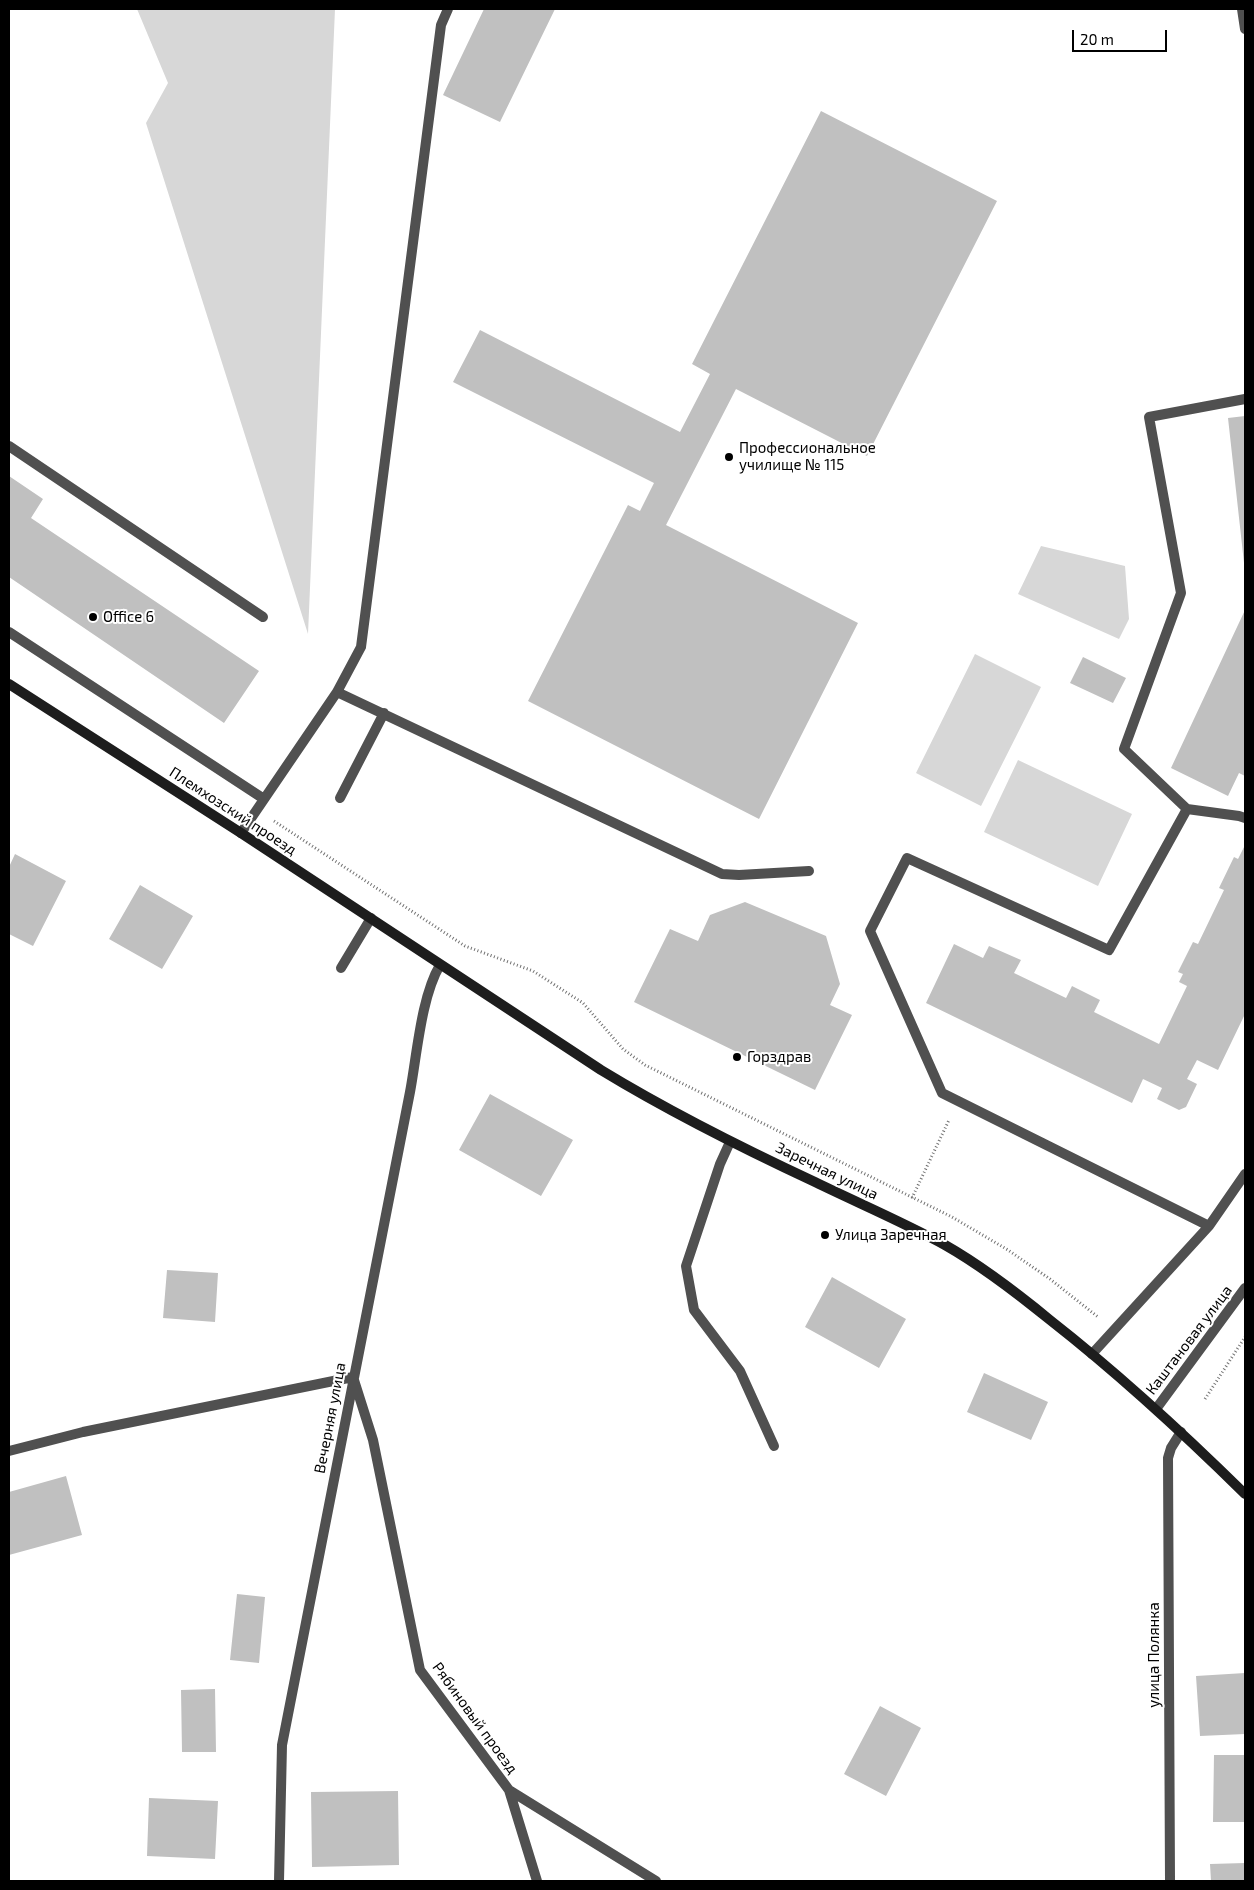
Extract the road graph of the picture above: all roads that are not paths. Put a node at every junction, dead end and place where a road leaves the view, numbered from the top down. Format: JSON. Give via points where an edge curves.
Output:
{"nodes":[{"id":1,"x":448,"y":9,"type":"edge"},
{"id":2,"x":1242,"y":9,"type":"edge"},
{"id":3,"x":1245,"y":29,"type":"edge"},
{"id":4,"x":1245,"y":399,"type":"edge"},
{"id":5,"x":9,"y":446,"type":"edge"},
{"id":6,"x":263,"y":616,"type":"dead end"},
{"id":7,"x":9,"y":632,"type":"edge"},
{"id":8,"x":9,"y":684,"type":"edge"},
{"id":9,"x":337,"y":692,"type":"junction"},
{"id":10,"x":384,"y":713,"type":"junction"},
{"id":11,"x":340,"y":798,"type":"dead end"},
{"id":12,"x":264,"y":799,"type":"junction"},
{"id":13,"x":1187,"y":809,"type":"junction"},
{"id":14,"x":1245,"y":818,"type":"edge"},
{"id":15,"x":241,"y":833,"type":"junction"},
{"id":16,"x":809,"y":871,"type":"dead end"},
{"id":17,"x":371,"y":918,"type":"junction"},
{"id":18,"x":440,"y":965,"type":"junction"},
{"id":19,"x":342,"y":968,"type":"dead end"},
{"id":20,"x":730,"y":1142,"type":"junction"},
{"id":21,"x":1245,"y":1174,"type":"edge"},
{"id":22,"x":1209,"y":1226,"type":"junction"},
{"id":23,"x":1245,"y":1288,"type":"edge"},
{"id":24,"x":1092,"y":1354,"type":"junction"},
{"id":25,"x":353,"y":1377,"type":"junction"},
{"id":26,"x":1156,"y":1408,"type":"junction"},
{"id":27,"x":1182,"y":1432,"type":"junction"},
{"id":28,"x":774,"y":1446,"type":"dead end"},
{"id":29,"x":9,"y":1451,"type":"edge"},
{"id":30,"x":1245,"y":1494,"type":"edge"},
{"id":31,"x":509,"y":1790,"type":"junction"},
{"id":32,"x":279,"y":1881,"type":"edge"},
{"id":33,"x":536,"y":1881,"type":"edge"},
{"id":34,"x":656,"y":1881,"type":"edge"},
{"id":35,"x":1170,"y":1881,"type":"edge"}],
"edges":[{"from":1,"to":9,"type":"street","via":[[441,25],[361,647]]},
{"from":2,"to":3,"type":"street"},
{"from":4,"to":13,"type":"street","via":[[1149,417],[1181,593],[1124,749]]},
{"from":5,"to":6,"type":"street"},
{"from":7,"to":12,"type":"street"},
{"from":8,"to":15,"type":"main road","name":"Племхозский проезд"},
{"from":9,"to":10,"type":"street"},
{"from":9,"to":12,"type":"street"},
{"from":10,"to":11,"type":"street"},
{"from":10,"to":16,"type":"street","via":[[722,874]]},
{"from":12,"to":15,"type":"street"},
{"from":13,"to":14,"type":"street"},
{"from":13,"to":22,"type":"street","via":[[1108,950],[907,858],[870,931],[942,1093]]},
{"from":15,"to":17,"type":"main road","name":"Племхозский проезд"},
{"from":17,"to":18,"type":"main road","name":"Племхозский проезд"},
{"from":17,"to":19,"type":"street"},
{"from":18,"to":20,"type":"main road","name":"Заречная улица","via":[[592,1065]]},
{"from":18,"to":25,"type":"street","name":"Вечерняя улица","via":[[428,993]]},
{"from":20,"to":24,"type":"main road","name":"Заречная улица","via":[[946,1246],[1024,1299]]},
{"from":20,"to":28,"type":"street","via":[[686,1266],[694,1310],[740,1371]]},
{"from":21,"to":22,"type":"street"},
{"from":22,"to":24,"type":"street"},
{"from":23,"to":26,"type":"street","name":"Каштановая улица"},
{"from":24,"to":26,"type":"main road","name":"Заречная улица"},
{"from":25,"to":29,"type":"street","via":[[83,1432]]},
{"from":25,"to":31,"type":"street","name":"Рябиновый проезд","via":[[373,1440],[420,1670]]},
{"from":25,"to":32,"type":"street","name":"Вечерняя улица","via":[[282,1745]]},
{"from":26,"to":27,"type":"main road","name":"Заречная улица"},
{"from":27,"to":30,"type":"main road"},
{"from":27,"to":35,"type":"street","name":"улица Полянка","via":[[1170,1448],[1168,1458]]},
{"from":31,"to":33,"type":"street"},
{"from":31,"to":34,"type":"street","name":"Рябиновый проезд"}]}
